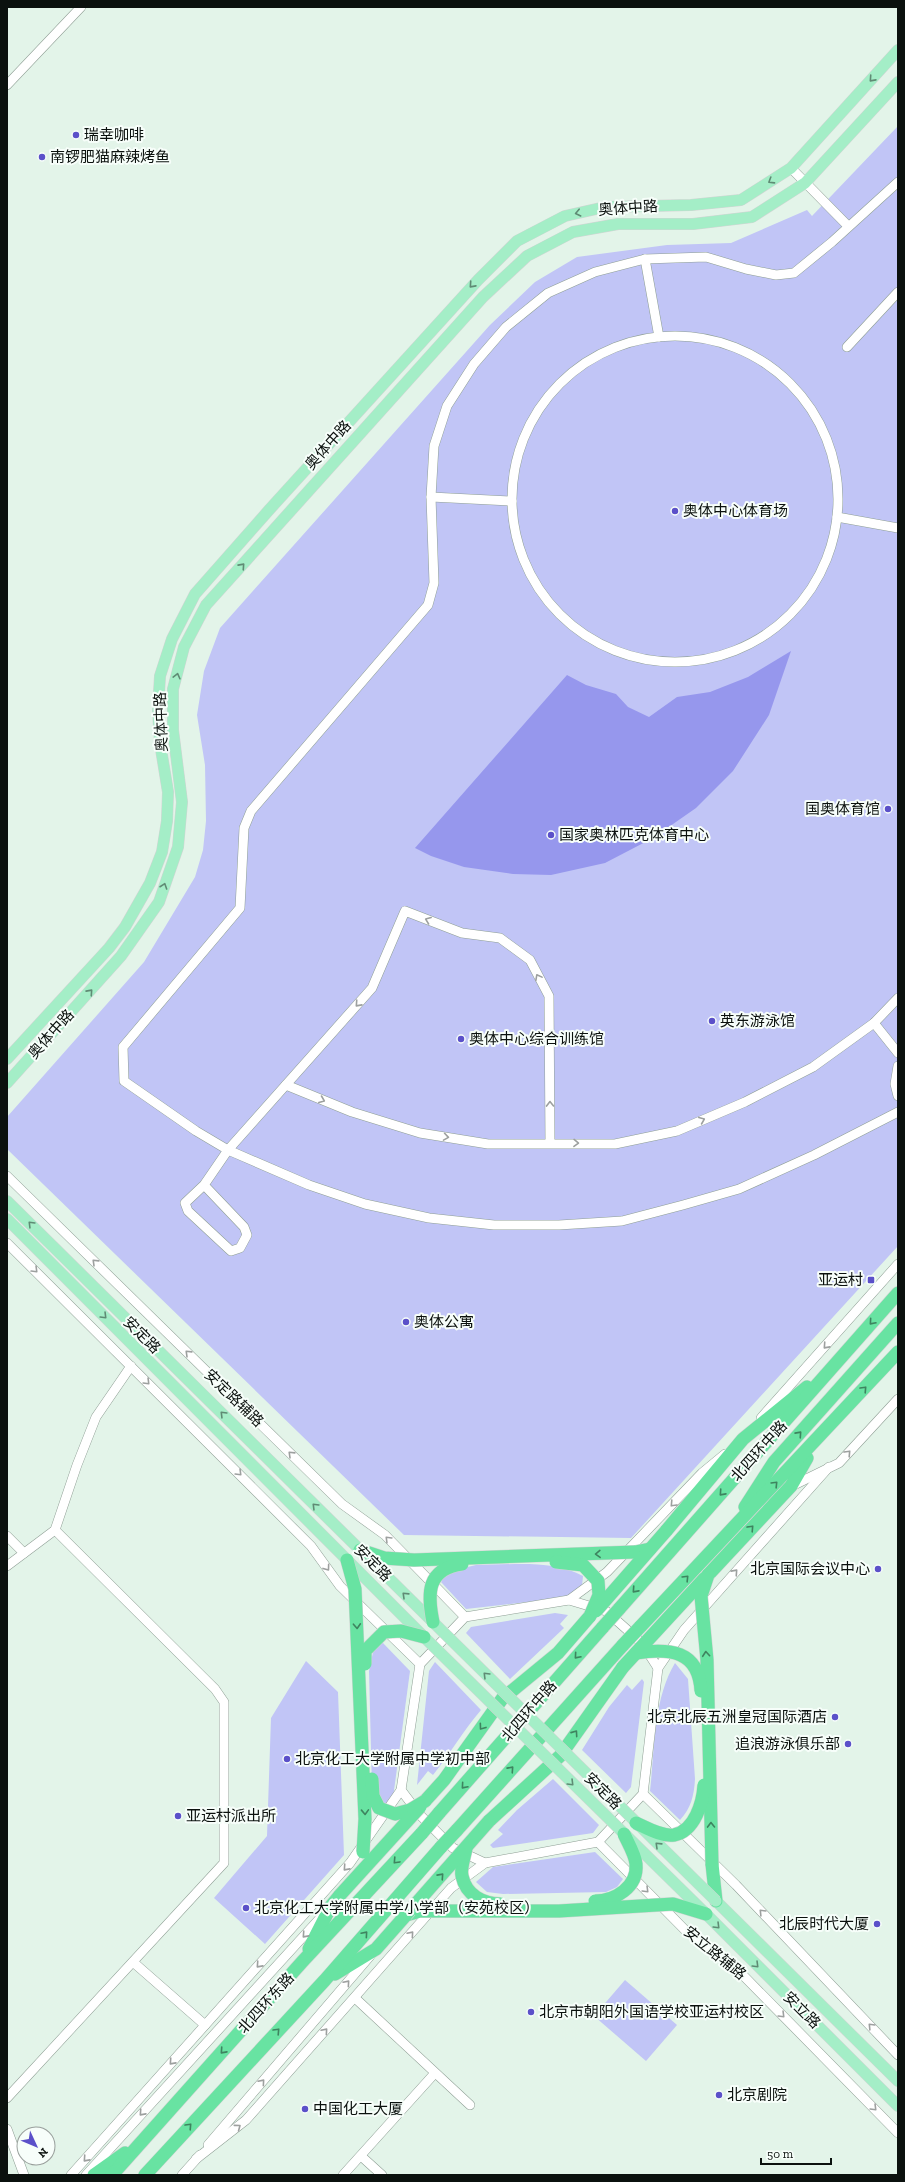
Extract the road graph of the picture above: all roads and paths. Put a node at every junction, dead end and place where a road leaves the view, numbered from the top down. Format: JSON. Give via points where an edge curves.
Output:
{"nodes":[{"id":1,"x":81,"y":7,"type":"edge"},
{"id":2,"x":898,"y":50,"type":"edge"},
{"id":3,"x":898,"y":82,"type":"edge"},
{"id":4,"x":7,"y":85,"type":"edge"},
{"id":5,"x":791,"y":168,"type":"junction"},
{"id":6,"x":898,"y":182,"type":"edge"},
{"id":7,"x":805,"y":183,"type":"junction"},
{"id":8,"x":848,"y":226,"type":"junction"},
{"id":9,"x":645,"y":259,"type":"junction"},
{"id":10,"x":898,"y":292,"type":"edge"},
{"id":11,"x":659,"y":337,"type":"junction"},
{"id":12,"x":847,"y":347,"type":"dead end"},
{"id":13,"x":431,"y":497,"type":"junction"},
{"id":14,"x":512,"y":501,"type":"junction"},
{"id":15,"x":837,"y":517,"type":"junction"},
{"id":16,"x":898,"y":528,"type":"edge"},
{"id":17,"x":898,"y":998,"type":"edge"},
{"id":18,"x":874,"y":1023,"type":"junction"},
{"id":19,"x":898,"y":1053,"type":"edge"},
{"id":20,"x":7,"y":1059,"type":"edge"},
{"id":21,"x":898,"y":1066,"type":"edge"},
{"id":22,"x":7,"y":1083,"type":"edge"},
{"id":23,"x":286,"y":1085,"type":"junction"},
{"id":24,"x":898,"y":1096,"type":"edge"},
{"id":25,"x":898,"y":1112,"type":"edge"},
{"id":26,"x":550,"y":1143,"type":"junction"},
{"id":27,"x":228,"y":1150,"type":"junction"},
{"id":28,"x":7,"y":1176,"type":"edge"},
{"id":29,"x":204,"y":1185,"type":"junction"},
{"id":30,"x":7,"y":1201,"type":"edge"},
{"id":31,"x":7,"y":1219,"type":"edge"},
{"id":32,"x":7,"y":1243,"type":"edge"},
{"id":33,"x":898,"y":1264,"type":"edge"},
{"id":34,"x":898,"y":1293,"type":"edge"},
{"id":35,"x":898,"y":1323,"type":"edge"},
{"id":36,"x":898,"y":1352,"type":"edge"},
{"id":37,"x":836,"y":1364,"type":"junction"},
{"id":38,"x":131,"y":1366,"type":"junction"},
{"id":39,"x":898,"y":1399,"type":"edge"},
{"id":40,"x":819,"y":1437,"type":"junction"},
{"id":41,"x":743,"y":1439,"type":"junction"},
{"id":42,"x":829,"y":1467,"type":"junction"},
{"id":43,"x":791,"y":1486,"type":"junction"},
{"id":44,"x":55,"y":1530,"type":"junction"},
{"id":45,"x":728,"y":1534,"type":"junction"},
{"id":46,"x":7,"y":1536,"type":"edge"},
{"id":47,"x":650,"y":1549,"type":"junction"},
{"id":48,"x":360,"y":1550,"type":"junction"},
{"id":49,"x":24,"y":1553,"type":"junction"},
{"id":50,"x":347,"y":1560,"type":"junction"},
{"id":51,"x":7,"y":1566,"type":"edge"},
{"id":52,"x":708,"y":1575,"type":"junction"},
{"id":53,"x":569,"y":1600,"type":"junction"},
{"id":54,"x":590,"y":1616,"type":"junction"},
{"id":55,"x":464,"y":1617,"type":"junction"},
{"id":56,"x":433,"y":1622,"type":"junction"},
{"id":57,"x":424,"y":1637,"type":"junction"},
{"id":58,"x":636,"y":1653,"type":"junction"},
{"id":59,"x":420,"y":1664,"type":"junction"},
{"id":60,"x":658,"y":1668,"type":"junction"},
{"id":61,"x":401,"y":1790,"type":"junction"},
{"id":62,"x":643,"y":1794,"type":"junction"},
{"id":63,"x":425,"y":1801,"type":"junction"},
{"id":64,"x":636,"y":1823,"type":"junction"},
{"id":65,"x":422,"y":1833,"type":"joint"},
{"id":66,"x":624,"y":1834,"type":"junction"},
{"id":67,"x":598,"y":1842,"type":"junction"},
{"id":68,"x":441,"y":1847,"type":"joint"},
{"id":69,"x":466,"y":1848,"type":"junction"},
{"id":70,"x":485,"y":1863,"type":"junction"},
{"id":71,"x":357,"y":1876,"type":"junction"},
{"id":72,"x":716,"y":1902,"type":"junction"},
{"id":73,"x":331,"y":1906,"type":"junction"},
{"id":74,"x":706,"y":1914,"type":"junction"},
{"id":75,"x":406,"y":1915,"type":"junction"},
{"id":76,"x":738,"y":1925,"type":"joint"},
{"id":77,"x":376,"y":1949,"type":"junction"},
{"id":78,"x":133,"y":1962,"type":"junction"},
{"id":79,"x":302,"y":1962,"type":"junction"},
{"id":80,"x":325,"y":1980,"type":"junction"},
{"id":81,"x":355,"y":1998,"type":"junction"},
{"id":82,"x":205,"y":2025,"type":"junction"},
{"id":83,"x":898,"y":2054,"type":"edge"},
{"id":84,"x":435,"y":2073,"type":"junction"},
{"id":85,"x":898,"y":2081,"type":"edge"},
{"id":86,"x":7,"y":2098,"type":"edge"},
{"id":87,"x":470,"y":2105,"type":"dead end"},
{"id":88,"x":898,"y":2106,"type":"edge"},
{"id":89,"x":7,"y":2129,"type":"edge"},
{"id":90,"x":898,"y":2133,"type":"edge"},
{"id":91,"x":143,"y":2141,"type":"junction"},
{"id":92,"x":163,"y":2155,"type":"junction"},
{"id":93,"x":361,"y":2156,"type":"junction"},
{"id":94,"x":196,"y":2159,"type":"junction"},
{"id":95,"x":24,"y":2175,"type":"edge"},
{"id":96,"x":71,"y":2175,"type":"edge"},
{"id":97,"x":86,"y":2175,"type":"edge"},
{"id":98,"x":94,"y":2175,"type":"edge"},
{"id":99,"x":112,"y":2175,"type":"edge"},
{"id":100,"x":145,"y":2175,"type":"edge"},
{"id":101,"x":155,"y":2175,"type":"edge"},
{"id":102,"x":182,"y":2175,"type":"edge"},
{"id":103,"x":344,"y":2175,"type":"edge"},
{"id":104,"x":382,"y":2175,"type":"edge"}],
"edges":[{"from":1,"to":4,"type":"street"},
{"from":2,"to":5,"type":"main road","name":"奥体中路","one_way":true},
{"from":3,"to":7,"type":"main road","name":"奥体中路"},
{"from":5,"to":7,"type":"street"},
{"from":5,"to":20,"type":"main road","name":"奥体中路","one_way":true,"via":[[741,200],[691,205],[605,207],[565,216],[518,241],[478,280],[232,551],[195,594],[172,639],[160,676],[158,710],[160,743],[168,792],[167,821],[162,852],[150,883],[125,927],[109,948]]},
{"from":6,"to":8,"type":"street"},
{"from":7,"to":8,"type":"street"},
{"from":22,"to":7,"type":"main road","name":"奥体中路","one_way":true,"via":[[121,956],[159,902],[178,847],[182,802],[173,730],[173,689],[184,647],[206,605],[483,297],[527,256],[573,232],[618,224],[693,224],[752,217]]},
{"from":8,"to":9,"type":"street","via":[[814,258],[794,272],[776,275],[706,257]]},
{"from":9,"to":11,"type":"street"},
{"from":9,"to":13,"type":"street","via":[[595,272],[548,293],[506,327],[474,364],[447,406],[434,446]]},
{"from":10,"to":12,"type":"street"},
{"from":11,"to":14,"type":"street","via":[[641,340],[606,352],[574,372],[548,398],[531,424],[521,447]]},
{"from":11,"to":15,"type":"street","via":[[698,338],[735,347],[769,366],[789,382],[810,407],[828,441],[837,478]]},
{"from":13,"to":14,"type":"street"},
{"from":13,"to":27,"type":"street","via":[[434,584],[428,605],[251,811],[244,828],[240,908],[123,1047],[124,1081]]},
{"from":14,"to":15,"type":"street","via":[[515,528],[525,561],[537,585],[558,612],[578,630],[601,644],[627,654],[667,662],[708,658],[734,651],[758,639],[780,623],[800,604],[815,581],[832,544]]},
{"from":15,"to":16,"type":"street"},
{"from":17,"to":18,"type":"street"},
{"from":18,"to":19,"type":"street"},
{"from":26,"to":18,"type":"street","one_way":true,"via":[[615,1144],[677,1131],[745,1102],[813,1067]]},
{"from":21,"to":24,"type":"street","via":[[895,1084]]},
{"from":23,"to":26,"type":"street","one_way":true,"via":[[352,1112],[420,1133],[488,1144]]},
{"from":26,"to":23,"type":"street","one_way":true,"via":[[548,996],[530,960],[500,938],[462,933],[405,911],[372,988]]},
{"from":23,"to":27,"type":"street"},
{"from":25,"to":27,"type":"street","via":[[814,1155],[739,1189],[622,1221],[558,1225],[494,1225],[429,1218],[365,1204],[309,1185]]},
{"from":27,"to":29,"type":"street"},
{"from":55,"to":28,"type":"street","name":"安定路辅路","one_way":true,"via":[[384,1535],[342,1504]]},
{"from":29,"to":29,"type":"street","via":[[185,1203],[188,1211],[231,1251],[240,1248],[247,1235],[244,1227]]},
{"from":48,"to":30,"type":"main road","name":"安定路","one_way":true},
{"from":31,"to":50,"type":"main road","name":"安定路","one_way":true},
{"from":32,"to":38,"type":"street","one_way":true},
{"from":33,"to":41,"type":"street","name":"北四环中路","one_way":true},
{"from":34,"to":37,"type":"highway","name":"北四环中路","one_way":true},
{"from":45,"to":35,"type":"highway","one_way":true,"via":[[774,1462]]},
{"from":40,"to":36,"type":"highway","one_way":true},
{"from":37,"to":41,"type":"highway"},
{"from":37,"to":65,"type":"highway","name":"北四环中路","one_way":true,"bridge":true},
{"from":38,"to":44,"type":"street","via":[[96,1417]]},
{"from":38,"to":59,"type":"street","one_way":true,"via":[[311,1546],[340,1586]]},
{"from":42,"to":39,"type":"street","one_way":true,"via":[[838,1463]]},
{"from":40,"to":43,"type":"highway"},
{"from":45,"to":40,"type":"highway","one_way":true},
{"from":41,"to":47,"type":"highway","bridge":true},
{"from":41,"to":53,"type":"street","name":"北四环中路","one_way":true,"via":[[702,1473],[607,1572]]},
{"from":42,"to":43,"type":"street"},
{"from":60,"to":42,"type":"street","one_way":true,"via":[[684,1630]]},
{"from":52,"to":43,"type":"highway","one_way":true},
{"from":44,"to":49,"type":"street"},
{"from":44,"to":78,"type":"street","via":[[215,1689],[224,1702],[224,1864]]},
{"from":68,"to":45,"type":"highway","name":"北四环中路","one_way":true,"bridge":true,"via":[[623,1645]]},
{"from":46,"to":49,"type":"street"},
{"from":47,"to":48,"type":"highway","one_way":true,"bridge":true,"via":[[635,1552],[414,1560],[384,1558]]},
{"from":47,"to":54,"type":"highway","bridge":true},
{"from":56,"to":48,"type":"main road","name":"安定路","one_way":true,"bridge":true},
{"from":49,"to":51,"type":"street"},
{"from":50,"to":57,"type":"main road","name":"安定路","bridge":true},
{"from":50,"to":71,"type":"highway","one_way":true,"bridge":true,"via":[[354,1589],[365,1819],[363,1852]]},
{"from":52,"to":58,"type":"highway","bridge":true},
{"from":72,"to":52,"type":"highway","one_way":true,"bridge":true,"via":[[712,1864],[707,1660],[701,1596]]},
{"from":53,"to":55,"type":"street"},
{"from":53,"to":60,"type":"street","via":[[606,1611],[642,1643]]},
{"from":54,"to":56,"type":"highway","bridge":true,"via":[[599,1595],[598,1581],[583,1565],[568,1562],[484,1561],[449,1566],[438,1574],[430,1586],[429,1604]]},
{"from":54,"to":63,"type":"highway","one_way":true,"via":[[558,1653],[502,1699],[444,1780]]},
{"from":55,"to":59,"type":"street"},
{"from":64,"to":56,"type":"main road","name":"安定路","one_way":true,"bridge":true},
{"from":57,"to":63,"type":"highway","bridge":true,"via":[[401,1631],[384,1632],[365,1651],[372,1796],[379,1808],[394,1814],[410,1810]]},
{"from":57,"to":66,"type":"main road","name":"安定路","one_way":true,"bridge":true},
{"from":58,"to":64,"type":"highway","bridge":true,"via":[[674,1651],[686,1658],[700,1677],[705,1780],[703,1799],[696,1815],[687,1827],[675,1835],[662,1834]]},
{"from":69,"to":58,"type":"highway","one_way":true,"bridge":true,"via":[[490,1821],[560,1756],[623,1667]]},
{"from":59,"to":61,"type":"street"},
{"from":60,"to":62,"type":"street"},
{"from":61,"to":70,"type":"street","via":[[420,1815],[453,1848]]},
{"from":61,"to":82,"type":"street","one_way":true,"via":[[350,1863]]},
{"from":62,"to":67,"type":"street"},
{"from":83,"to":62,"type":"street","one_way":true,"via":[[736,1885]]},
{"from":63,"to":71,"type":"highway","bridge":true},
{"from":72,"to":64,"type":"main road","name":"安定路","one_way":true,"bridge":true},
{"from":65,"to":79,"type":"highway","name":"北四环东路","one_way":true},
{"from":66,"to":69,"type":"highway","bridge":true,"via":[[636,1863],[634,1876],[626,1889],[607,1901],[492,1904],[475,1898],[461,1875]]},
{"from":66,"to":74,"type":"main road","name":"安定路","bridge":true},
{"from":67,"to":70,"type":"street"},
{"from":67,"to":90,"type":"street","name":"安立路辅路","one_way":true,"via":[[685,1930],[732,1965]]},
{"from":80,"to":68,"type":"highway","name":"北四环东路","one_way":true},
{"from":75,"to":69,"type":"highway","one_way":true,"bridge":true},
{"from":81,"to":70,"type":"street","one_way":true,"via":[[451,1888]]},
{"from":71,"to":73,"type":"highway","bridge":true},
{"from":72,"to":76,"type":"main road","name":"安定路"},
{"from":73,"to":79,"type":"highway"},
{"from":73,"to":97,"type":"street","name":"北四环东路","one_way":true},
{"from":74,"to":75,"type":"highway","bridge":true,"via":[[673,1904],[559,1911],[433,1910]]},
{"from":74,"to":88,"type":"main road","name":"安立路","one_way":true},
{"from":75,"to":77,"type":"highway"},
{"from":76,"to":85,"type":"main road","name":"安立路"},
{"from":77,"to":80,"type":"highway"},
{"from":94,"to":77,"type":"street","one_way":true},
{"from":78,"to":82,"type":"street"},
{"from":78,"to":86,"type":"street"},
{"from":79,"to":91,"type":"highway","name":"北四环东路","one_way":true},
{"from":92,"to":80,"type":"highway","name":"北四环东路","one_way":true},
{"from":81,"to":84,"type":"street"},
{"from":94,"to":81,"type":"street","one_way":true,"via":[[246,2120]]},
{"from":82,"to":96,"type":"street","one_way":true},
{"from":84,"to":87,"type":"street"},
{"from":84,"to":93,"type":"street"},
{"from":89,"to":95,"type":"street"},
{"from":91,"to":98,"type":"highway"},
{"from":91,"to":99,"type":"highway","name":"北四环东路"},
{"from":92,"to":100,"type":"highway","name":"北四环东路"},
{"from":92,"to":101,"type":"highway"},
{"from":93,"to":103,"type":"street"},
{"from":93,"to":104,"type":"street"},
{"from":94,"to":102,"type":"street"}]}
